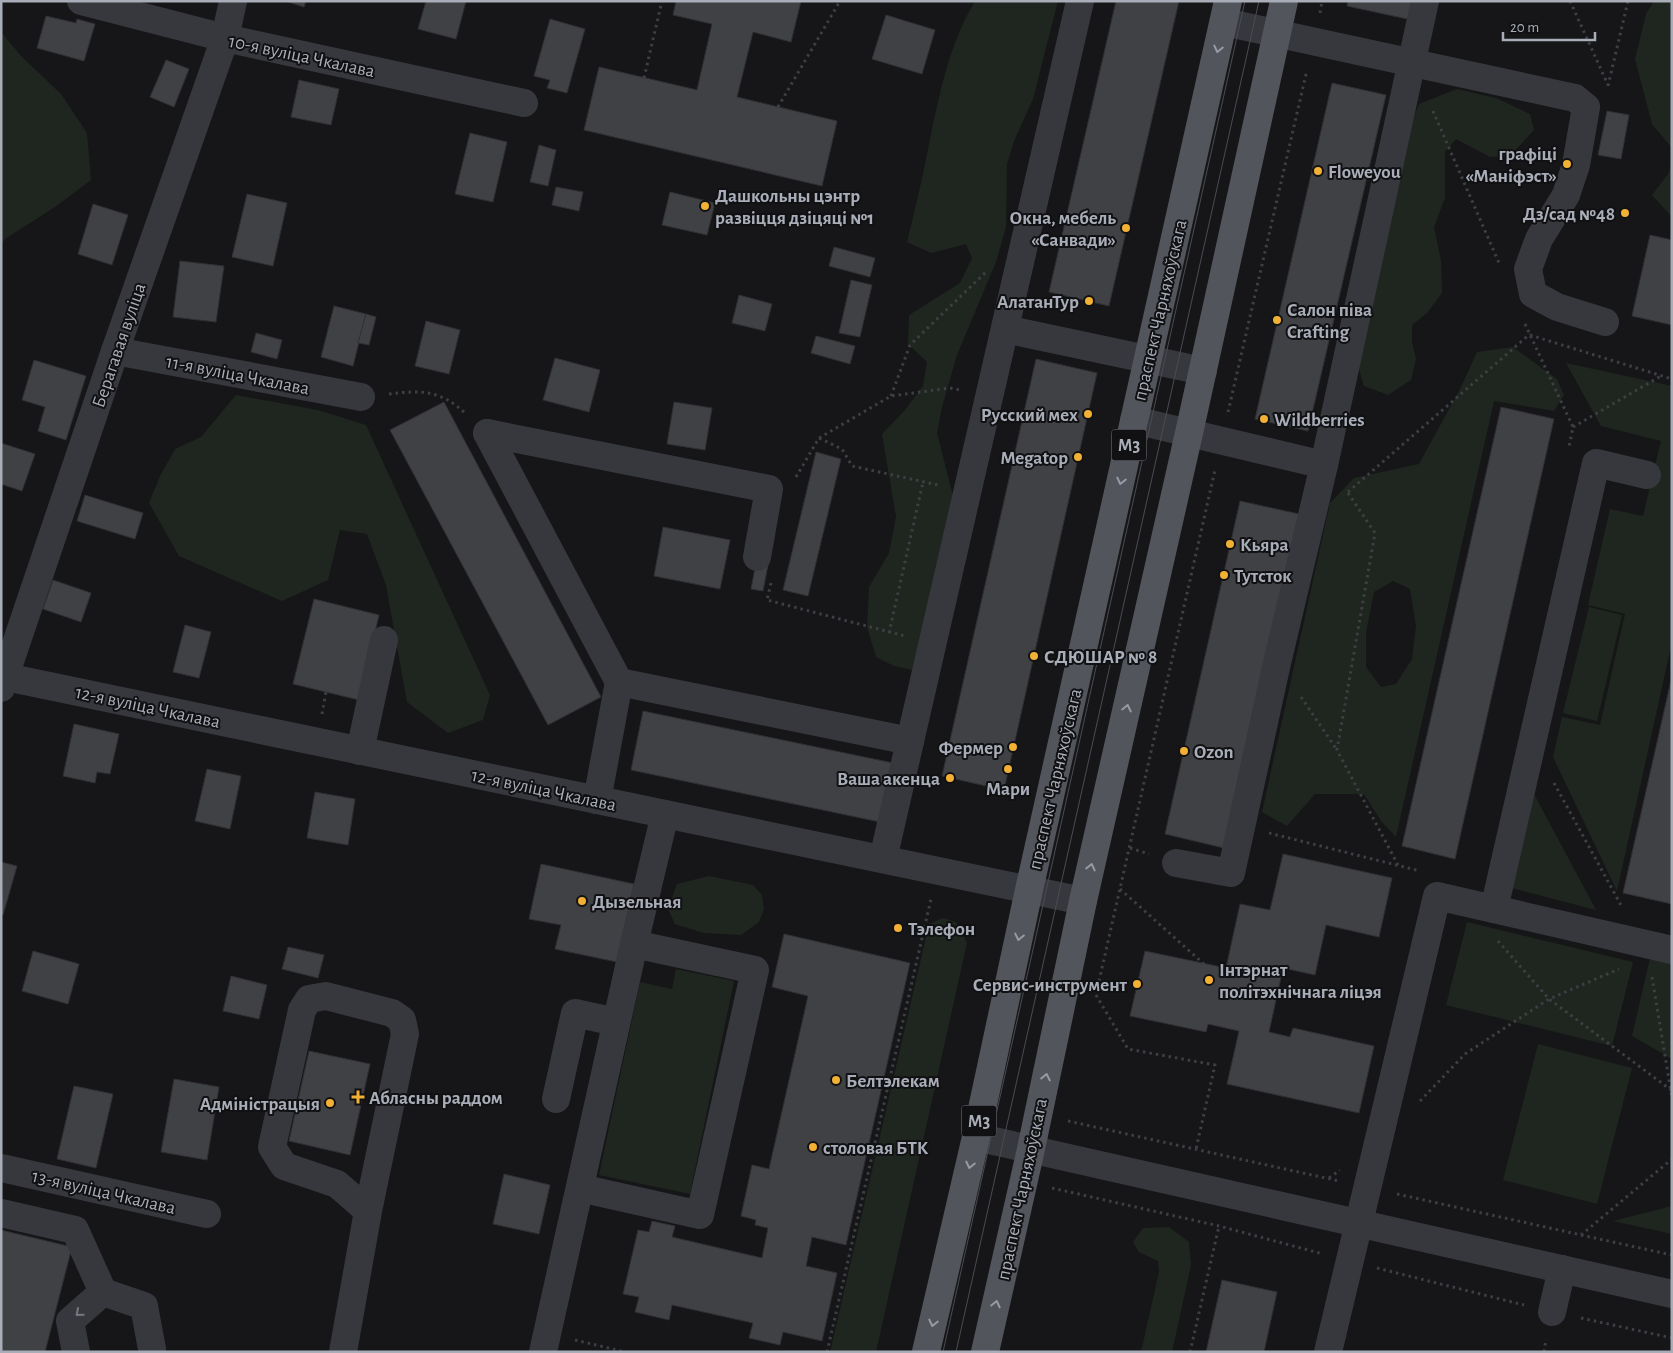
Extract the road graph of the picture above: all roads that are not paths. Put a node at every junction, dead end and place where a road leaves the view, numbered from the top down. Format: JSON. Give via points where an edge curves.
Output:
{"nodes":[{"id":1,"x":81,"y":1,"type":"edge"},
{"id":2,"x":234,"y":1,"type":"edge"},
{"id":3,"x":1080,"y":1,"type":"edge"},
{"id":4,"x":1284,"y":1,"type":"edge"},
{"id":5,"x":1425,"y":1,"type":"edge"},
{"id":6,"x":1226,"y":12,"type":"edge"},
{"id":7,"x":1276,"y":33,"type":"junction"},
{"id":8,"x":225,"y":38,"type":"junction"},
{"id":9,"x":1411,"y":62,"type":"junction"},
{"id":10,"x":524,"y":103,"type":"dead end"},
{"id":11,"x":1605,"y":322,"type":"dead end"},
{"id":12,"x":1005,"y":329,"type":"junction"},
{"id":13,"x":115,"y":351,"type":"junction"},
{"id":14,"x":1148,"y":359,"type":"junction"},
{"id":15,"x":1203,"y":371,"type":"junction"},
{"id":16,"x":360,"y":397,"type":"road end"},
{"id":17,"x":1134,"y":420,"type":"junction"},
{"id":18,"x":1189,"y":433,"type":"junction"},
{"id":19,"x":1324,"y":465,"type":"junction"},
{"id":20,"x":1647,"y":475,"type":"dead end"},
{"id":21,"x":757,"y":557,"type":"dead end"},
{"id":22,"x":384,"y":640,"type":"dead end"},
{"id":23,"x":3,"y":682,"type":"edge"},
{"id":24,"x":619,"y":682,"type":"junction"},
{"id":25,"x":910,"y":741,"type":"junction"},
{"id":26,"x":360,"y":751,"type":"junction"},
{"id":27,"x":596,"y":800,"type":"junction"},
{"id":28,"x":666,"y":814,"type":"junction"},
{"id":29,"x":883,"y":859,"type":"junction"},
{"id":30,"x":1176,"y":863,"type":"dead end"},
{"id":31,"x":1029,"y":890,"type":"junction"},
{"id":32,"x":1083,"y":901,"type":"junction"},
{"id":33,"x":1494,"y":909,"type":"junction"},
{"id":34,"x":634,"y":944,"type":"junction"},
{"id":35,"x":1672,"y":950,"type":"edge"},
{"id":36,"x":616,"y":1022,"type":"junction"},
{"id":37,"x":556,"y":1100,"type":"dead end"},
{"id":38,"x":976,"y":1137,"type":"junction"},
{"id":39,"x":1031,"y":1149,"type":"junction"},
{"id":40,"x":1,"y":1168,"type":"edge"},
{"id":41,"x":580,"y":1188,"type":"junction"},
{"id":42,"x":368,"y":1211,"type":"junction"},
{"id":43,"x":1,"y":1212,"type":"edge"},
{"id":44,"x":207,"y":1214,"type":"dead end"},
{"id":45,"x":1358,"y":1223,"type":"junction"},
{"id":46,"x":1562,"y":1269,"type":"junction"},
{"id":47,"x":103,"y":1292,"type":"junction"},
{"id":48,"x":1672,"y":1294,"type":"edge"},
{"id":49,"x":1552,"y":1312,"type":"dead end"},
{"id":50,"x":545,"y":1343,"type":"edge"},
{"id":51,"x":155,"y":1351,"type":"edge"},
{"id":52,"x":76,"y":1352,"type":"edge"},
{"id":53,"x":343,"y":1352,"type":"edge"},
{"id":54,"x":926,"y":1352,"type":"edge"},
{"id":55,"x":985,"y":1352,"type":"edge"},
{"id":56,"x":1328,"y":1352,"type":"edge"}],
"edges":[{"from":1,"to":8,"type":"street","name":"10-я вуліца Чкалава"},
{"from":2,"to":8,"type":"street","name":"Берагавая вуліца"},
{"from":3,"to":12,"type":"street"},
{"from":4,"to":7,"type":"main road","name":"праспект Чарняхоўскага"},
{"from":5,"to":9,"type":"street"},
{"from":6,"to":7,"type":"street"},
{"from":6,"to":14,"type":"main road","name":"праспект Чарняхоўскага","number":"М3","one_way":true},
{"from":7,"to":9,"type":"street"},
{"from":7,"to":15,"type":"main road","name":"праспект Чарняхоўскага"},
{"from":8,"to":10,"type":"street","name":"10-я вуліца Чкалава"},
{"from":8,"to":13,"type":"street","name":"Берагавая вуліца"},
{"from":9,"to":11,"type":"street","via":[[1575,98],[1586,107],[1576,165],[1566,195],[1539,240],[1528,270],[1527,306],[1557,307]]},
{"from":9,"to":19,"type":"street"},
{"from":12,"to":14,"type":"street"},
{"from":12,"to":25,"type":"street"},
{"from":13,"to":16,"type":"street","name":"11-я вуліца Чкалава"},
{"from":13,"to":23,"type":"street","name":"Берагавая вуліца"},
{"from":14,"to":15,"type":"street"},
{"from":14,"to":17,"type":"main road","name":"праспект Чарняхоўскага","number":"М3"},
{"from":15,"to":18,"type":"main road","name":"праспект Чарняхоўскага"},
{"from":17,"to":18,"type":"street"},
{"from":17,"to":31,"type":"main road","name":"праспект Чарняхоўскага","number":"М3","one_way":true},
{"from":18,"to":19,"type":"street"},
{"from":32,"to":18,"type":"main road","name":"праспект Чарняхоўскага","one_way":true},
{"from":19,"to":30,"type":"street","via":[[1231,873]]},
{"from":20,"to":33,"type":"street","via":[[1596,463]]},
{"from":21,"to":24,"type":"street","via":[[769,489],[486,433]]},
{"from":22,"to":26,"type":"street"},
{"from":23,"to":26,"type":"street","name":"12-я вуліца Чкалава"},
{"from":24,"to":25,"type":"street"},
{"from":24,"to":27,"type":"street"},
{"from":25,"to":29,"type":"street"},
{"from":26,"to":27,"type":"street","name":"12-я вуліца Чкалава"},
{"from":27,"to":28,"type":"street","name":"12-я вуліца Чкалава"},
{"from":28,"to":29,"type":"street","name":"12-я вуліца Чкалава"},
{"from":28,"to":34,"type":"street"},
{"from":29,"to":31,"type":"street","name":"12-я вуліца Чкалава"},
{"from":31,"to":32,"type":"street","name":"12-я вуліца Чкалава"},
{"from":31,"to":38,"type":"main road","name":"праспект Чарняхоўскага","number":"М3","one_way":true},
{"from":39,"to":32,"type":"main road","name":"праспект Чарняхоўскага","one_way":true},
{"from":33,"to":35,"type":"street"},
{"from":33,"to":45,"type":"street","via":[[1437,896]]},
{"from":34,"to":36,"type":"street"},
{"from":34,"to":41,"type":"street","via":[[755,970],[700,1215]]},
{"from":36,"to":37,"type":"street","via":[[575,1013]]},
{"from":36,"to":41,"type":"street"},
{"from":38,"to":39,"type":"street"},
{"from":38,"to":54,"type":"main road","name":"праспект Чарняхоўскага","number":"М3","one_way":true},
{"from":39,"to":45,"type":"street"},
{"from":55,"to":39,"type":"main road","name":"праспект Чарняхоўскага","one_way":true},
{"from":40,"to":44,"type":"street","name":"13-я вуліца Чкалава"},
{"from":41,"to":50,"type":"street"},
{"from":42,"to":42,"type":"street","via":[[406,1034],[402,1020],[392,1013],[326,996],[309,999],[302,1010],[272,1147],[284,1166],[336,1184]]},
{"from":42,"to":53,"type":"street"},
{"from":43,"to":47,"type":"street","via":[[75,1230]]},
{"from":45,"to":46,"type":"street"},
{"from":45,"to":56,"type":"street"},
{"from":46,"to":48,"type":"street"},
{"from":46,"to":49,"type":"street"},
{"from":47,"to":51,"type":"street","via":[[144,1306]]},
{"from":47,"to":52,"type":"street","one_way":true,"via":[[70,1321]]}]}
